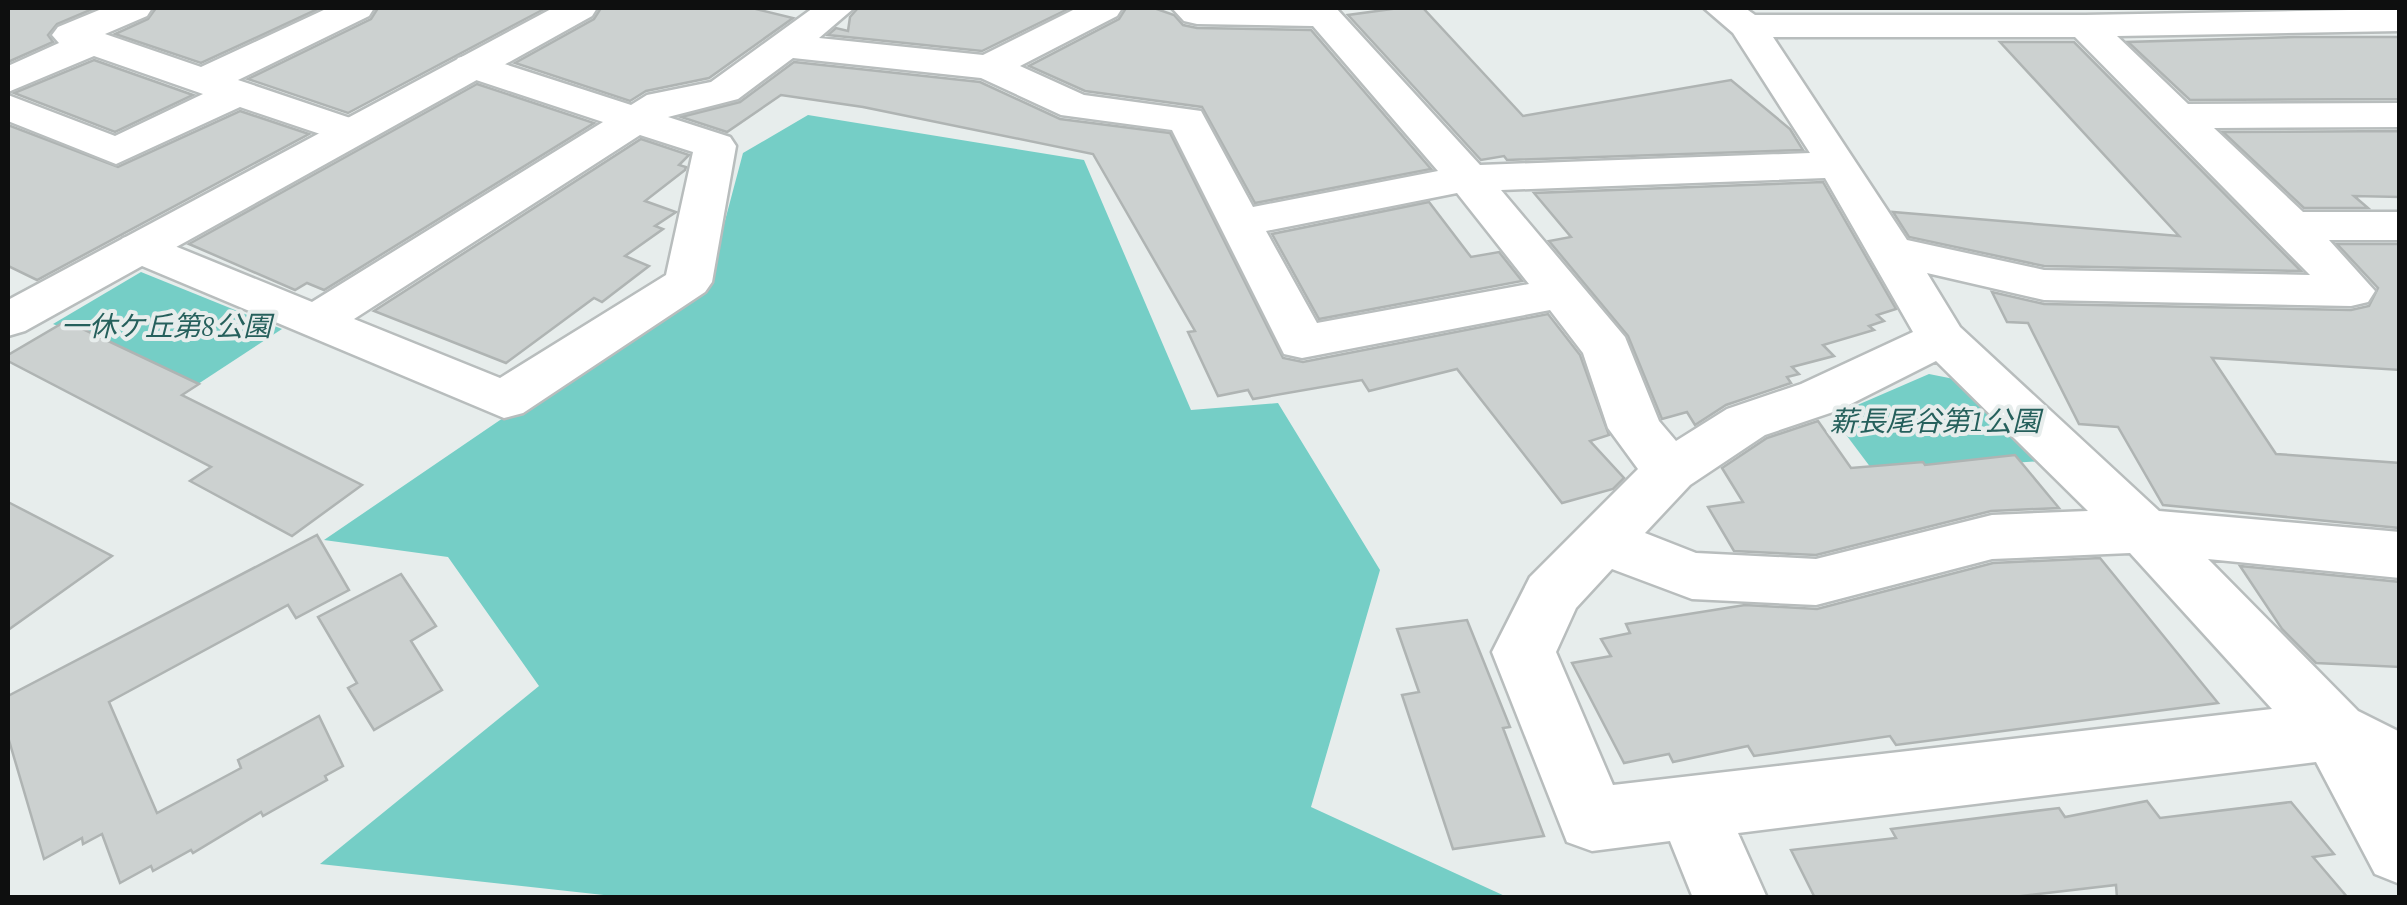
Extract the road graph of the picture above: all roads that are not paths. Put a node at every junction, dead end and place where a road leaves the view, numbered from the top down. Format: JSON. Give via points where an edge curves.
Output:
{"nodes":[{"id":1,"x":356,"y":8,"type":"edge"},
{"id":2,"x":579,"y":8,"type":"edge"},
{"id":3,"x":836,"y":8,"type":"edge"},
{"id":4,"x":1104,"y":8,"type":"edge"},
{"id":5,"x":1207,"y":9,"type":"edge"},
{"id":6,"x":1734,"y":16,"type":"edge"},
{"id":7,"x":113,"y":17,"type":"edge"},
{"id":8,"x":2400,"y":20,"type":"edge"},
{"id":9,"x":2085,"y":26,"type":"junction"},
{"id":10,"x":784,"y":46,"type":"junction"},
{"id":11,"x":472,"y":66,"type":"junction"},
{"id":12,"x":989,"y":67,"type":"junction"},
{"id":13,"x":8,"y":80,"type":"edge"},
{"id":14,"x":221,"y":87,"type":"junction"},
{"id":15,"x":8,"y":107,"type":"edge"},
{"id":16,"x":2178,"y":116,"type":"junction"},
{"id":17,"x":2400,"y":116,"type":"edge"},
{"id":18,"x":634,"y":120,"type":"junction"},
{"id":19,"x":350,"y":132,"type":"junction"},
{"id":20,"x":1838,"y":165,"type":"junction"},
{"id":21,"x":1468,"y":178,"type":"junction"},
{"id":22,"x":1239,"y":223,"type":"junction"},
{"id":23,"x":2291,"y":226,"type":"junction"},
{"id":24,"x":2397,"y":228,"type":"edge"},
{"id":25,"x":139,"y":248,"type":"junction"},
{"id":26,"x":1889,"y":250,"type":"junction"},
{"id":27,"x":1562,"y":293,"type":"junction"},
{"id":28,"x":8,"y":320,"type":"edge"},
{"id":29,"x":314,"y":322,"type":"junction"},
{"id":30,"x":1942,"y":338,"type":"junction"},
{"id":31,"x":1670,"y":471,"type":"junction"},
{"id":32,"x":2144,"y":532,"type":"junction"},
{"id":33,"x":1604,"y":541,"type":"junction"},
{"id":34,"x":2400,"y":555,"type":"edge"},
{"id":35,"x":2334,"y":731,"type":"junction"},
{"id":36,"x":2400,"y":766,"type":"edge"},
{"id":37,"x":1691,"y":807,"type":"junction"},
{"id":38,"x":2400,"y":850,"type":"edge"},
{"id":39,"x":1730,"y":898,"type":"edge"}],
"edges":[{"from":1,"to":14,"type":"street"},
{"from":2,"to":11,"type":"street"},
{"from":3,"to":10,"type":"street"},
{"from":4,"to":12,"type":"street"},
{"from":5,"to":21,"type":"street","via":[[1323,14]]},
{"from":6,"to":9,"type":"street"},
{"from":6,"to":20,"type":"street"},
{"from":7,"to":13,"type":"street"},
{"from":7,"to":14,"type":"street"},
{"from":8,"to":9,"type":"street"},
{"from":9,"to":16,"type":"street"},
{"from":10,"to":12,"type":"street"},
{"from":10,"to":18,"type":"street","via":[[724,91],[660,104]]},
{"from":11,"to":18,"type":"street"},
{"from":11,"to":19,"type":"street"},
{"from":12,"to":22,"type":"street","via":[[1075,106],[1187,120]]},
{"from":14,"to":15,"type":"street","via":[[116,151]]},
{"from":14,"to":19,"type":"street"},
{"from":16,"to":17,"type":"street"},
{"from":16,"to":23,"type":"street"},
{"from":18,"to":29,"type":"street"},
{"from":18,"to":29,"type":"street","via":[[715,146],[688,282],[504,400]]},
{"from":19,"to":25,"type":"street"},
{"from":20,"to":21,"type":"street"},
{"from":20,"to":26,"type":"street"},
{"from":21,"to":22,"type":"street"},
{"from":21,"to":27,"type":"street"},
{"from":22,"to":27,"type":"street","via":[[1302,342]]},
{"from":23,"to":24,"type":"street"},
{"from":23,"to":26,"type":"street","via":[[2351,291],[2044,285]]},
{"from":25,"to":28,"type":"street"},
{"from":25,"to":29,"type":"street"},
{"from":26,"to":30,"type":"street"},
{"from":27,"to":31,"type":"street","via":[[1607,350],[1634,428]]},
{"from":30,"to":31,"type":"street","via":[[1820,397],[1746,422]]},
{"from":30,"to":32,"type":"street"},
{"from":31,"to":33,"type":"street"},
{"from":32,"to":33,"type":"street","via":[[1992,537],[1816,582],[1692,576]]},
{"from":32,"to":34,"type":"street"},
{"from":32,"to":35,"type":"street"},
{"from":33,"to":37,"type":"street","via":[[1552,594],[1524,652],[1592,819]]},
{"from":35,"to":36,"type":"street"},
{"from":35,"to":37,"type":"street"},
{"from":35,"to":38,"type":"street"},
{"from":37,"to":39,"type":"street"}]}
